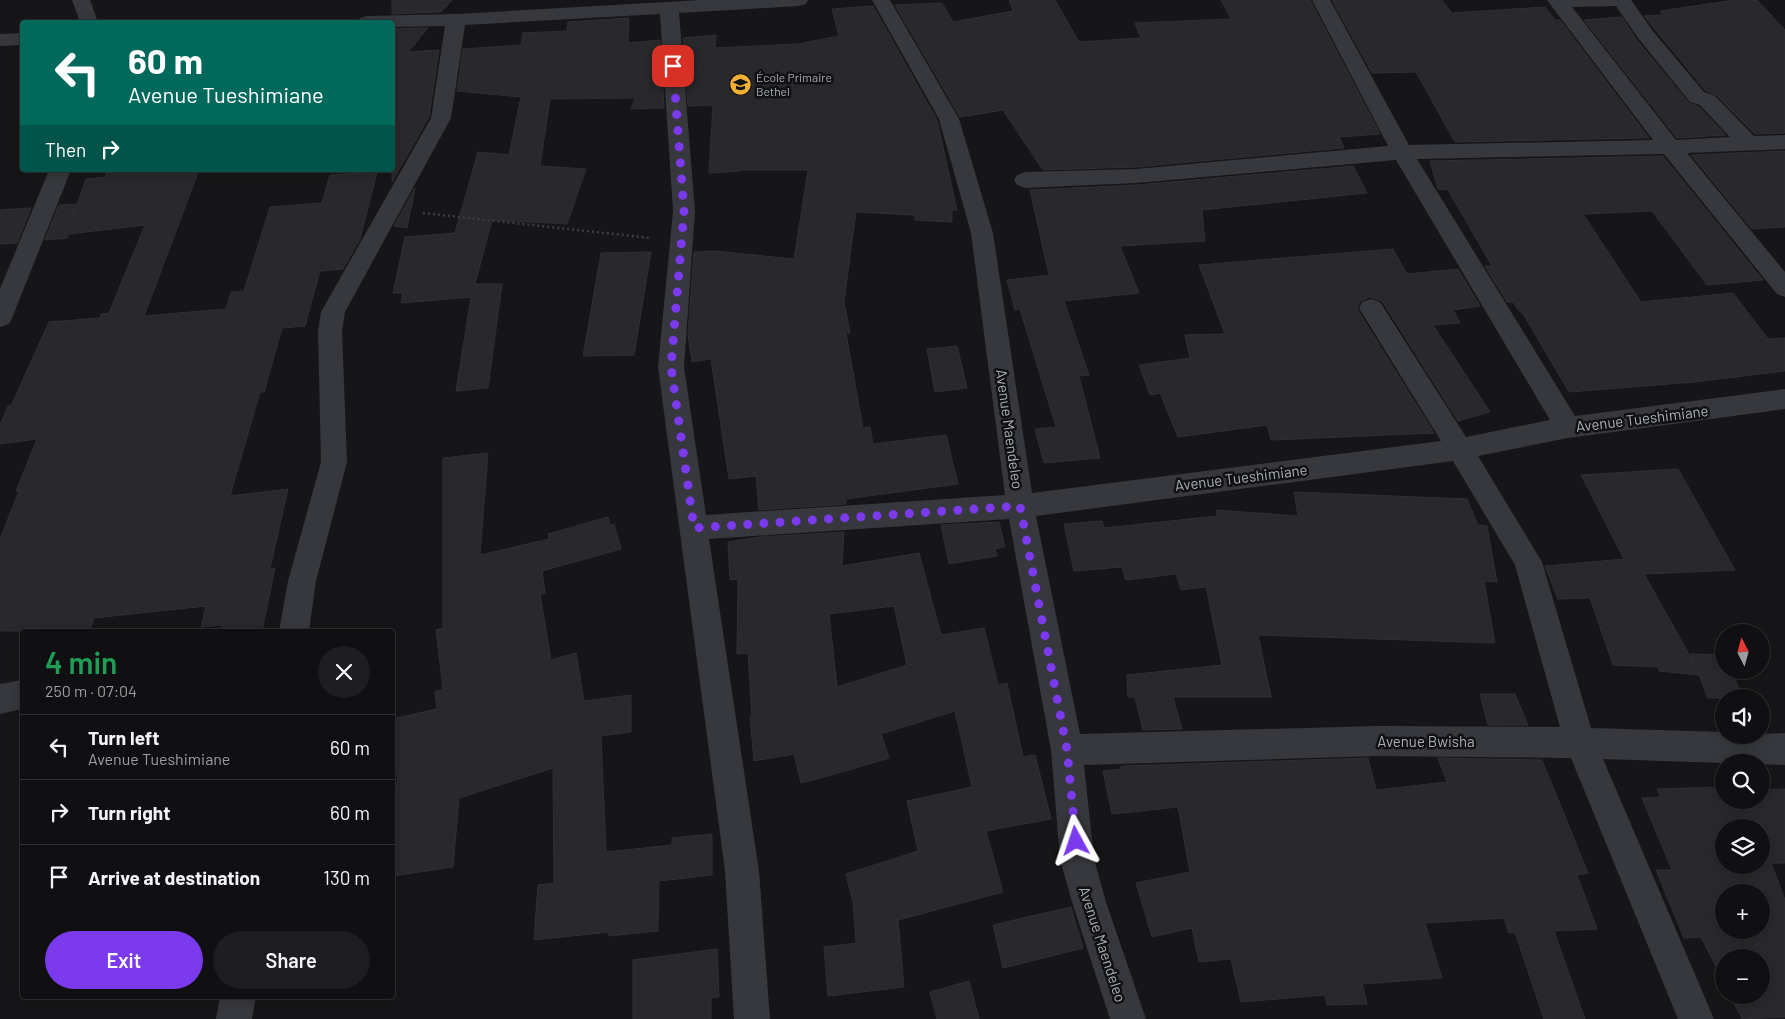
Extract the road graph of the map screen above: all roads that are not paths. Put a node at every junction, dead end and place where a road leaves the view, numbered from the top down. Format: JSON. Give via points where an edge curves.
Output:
{"nodes":[{"id":1,"x":81,"y":0,"type":"edge"},
{"id":2,"x":400,"y":0,"type":"edge"},
{"id":3,"x":799,"y":0,"type":"edge"},
{"id":4,"x":881,"y":0,"type":"edge"},
{"id":5,"x":1321,"y":0,"type":"edge"},
{"id":6,"x":1557,"y":1,"type":"edge"},
{"id":7,"x":656,"y":6,"type":"edge"},
{"id":8,"x":88,"y":20,"type":"edge"},
{"id":9,"x":391,"y":20,"type":"edge"},
{"id":10,"x":456,"y":20,"type":"junction"},
{"id":11,"x":395,"y":22,"type":"edge"},
{"id":12,"x":20,"y":39,"type":"edge"},
{"id":13,"x":0,"y":40,"type":"edge"},
{"id":14,"x":1785,"y":142,"type":"edge"},
{"id":15,"x":1748,"y":143,"type":"junction"},
{"id":16,"x":1670,"y":147,"type":"junction"},
{"id":17,"x":1402,"y":152,"type":"junction"},
{"id":18,"x":59,"y":172,"type":"edge"},
{"id":19,"x":1025,"y":180,"type":"dead end"},
{"id":20,"x":1785,"y":288,"type":"edge"},
{"id":21,"x":1371,"y":308,"type":"dead end"},
{"id":22,"x":0,"y":318,"type":"edge"},
{"id":23,"x":1785,"y":399,"type":"edge"},
{"id":24,"x":1568,"y":427,"type":"junction"},
{"id":25,"x":1460,"y":449,"type":"junction"},
{"id":26,"x":1020,"y":506,"type":"junction"},
{"id":27,"x":694,"y":528,"type":"junction"},
{"id":28,"x":294,"y":629,"type":"edge"},
{"id":29,"x":20,"y":695,"type":"edge"},
{"id":30,"x":0,"y":699,"type":"edge"},
{"id":31,"x":1580,"y":743,"type":"junction"},
{"id":32,"x":1785,"y":749,"type":"edge"},
{"id":33,"x":1067,"y":750,"type":"junction"},
{"id":34,"x":237,"y":999,"type":"edge"},
{"id":35,"x":234,"y":1019,"type":"edge"},
{"id":36,"x":752,"y":1019,"type":"edge"},
{"id":37,"x":1128,"y":1019,"type":"edge"},
{"id":38,"x":1696,"y":1019,"type":"edge"}],
"edges":[{"from":1,"to":8,"type":"street"},
{"from":2,"to":9,"type":"street"},
{"from":3,"to":7,"type":"street"},
{"from":4,"to":26,"type":"street","name":"Avenue Maendeleo","via":[[949,119],[982,233]]},
{"from":5,"to":17,"type":"street"},
{"from":6,"to":15,"type":"street","via":[[1622,0],[1697,97],[1707,100]]},
{"from":6,"to":16,"type":"street"},
{"from":7,"to":10,"type":"street"},
{"from":7,"to":27,"type":"street","via":[[684,202],[670,361]]},
{"from":10,"to":11,"type":"street"},
{"from":10,"to":28,"type":"street","via":[[441,118],[333,312],[330,331],[334,462],[302,581]]},
{"from":12,"to":13,"type":"street"},
{"from":14,"to":15,"type":"street"},
{"from":15,"to":16,"type":"street"},
{"from":16,"to":17,"type":"street"},
{"from":16,"to":20,"type":"street"},
{"from":17,"to":19,"type":"street","via":[[1136,176]]},
{"from":17,"to":24,"type":"street"},
{"from":18,"to":22,"type":"street"},
{"from":21,"to":25,"type":"street"},
{"from":23,"to":24,"type":"street","name":"Avenue Tueshimiane"},
{"from":24,"to":25,"type":"street","name":"Avenue Tueshimiane"},
{"from":25,"to":26,"type":"street","name":"Avenue Tueshimiane"},
{"from":25,"to":31,"type":"street","via":[[1528,562]]},
{"from":26,"to":27,"type":"street","name":"Avenue Tueshimiane"},
{"from":26,"to":33,"type":"street","name":"Avenue Maendeleo"},
{"from":27,"to":36,"type":"street","via":[[742,871]]},
{"from":29,"to":30,"type":"street"},
{"from":31,"to":32,"type":"street","name":"Avenue Bwisha"},
{"from":31,"to":33,"type":"street","name":"Avenue Bwisha","via":[[1346,741]]},
{"from":31,"to":38,"type":"street"},
{"from":33,"to":37,"type":"street","name":"Avenue Maendeleo","via":[[1079,869]]},
{"from":34,"to":35,"type":"street"}]}
